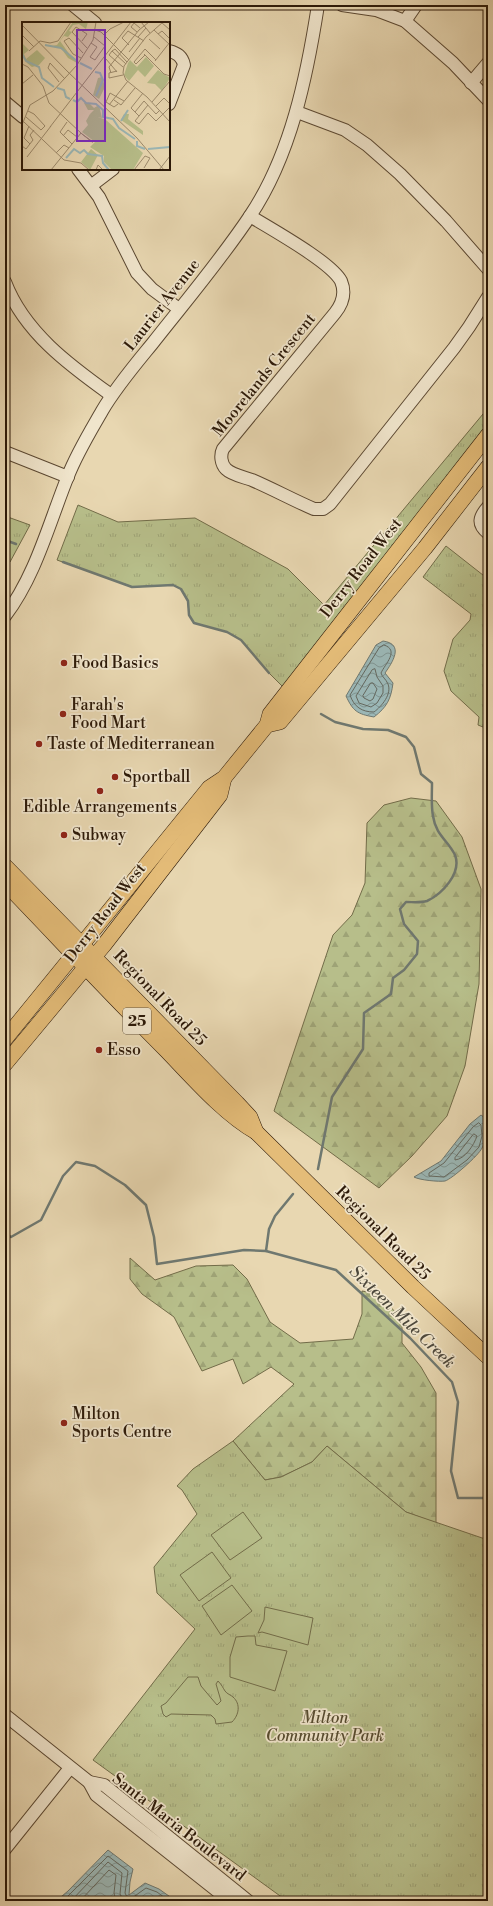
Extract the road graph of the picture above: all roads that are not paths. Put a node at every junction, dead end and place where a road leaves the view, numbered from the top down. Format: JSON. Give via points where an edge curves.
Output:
{"nodes":[{"id":1,"x":73,"y":5,"type":"edge"},
{"id":2,"x":318,"y":5,"type":"edge"},
{"id":3,"x":342,"y":5,"type":"edge"},
{"id":4,"x":416,"y":5,"type":"edge"},
{"id":5,"x":405,"y":21,"type":"junction"},
{"id":6,"x":94,"y":22,"type":"edge"},
{"id":7,"x":170,"y":51,"type":"edge"},
{"id":8,"x":488,"y":63,"type":"edge"},
{"id":9,"x":471,"y":83,"type":"junction"},
{"id":10,"x":488,"y":100,"type":"edge"},
{"id":11,"x":170,"y":101,"type":"edge"},
{"id":12,"x":5,"y":102,"type":"edge"},
{"id":13,"x":296,"y":112,"type":"junction"},
{"id":14,"x":22,"y":116,"type":"edge"},
{"id":15,"x":79,"y":170,"type":"edge"},
{"id":16,"x":112,"y":170,"type":"edge"},
{"id":17,"x":92,"y":185,"type":"junction"},
{"id":18,"x":250,"y":216,"type":"junction"},
{"id":19,"x":488,"y":269,"type":"edge"},
{"id":20,"x":5,"y":282,"type":"edge"},
{"id":21,"x":488,"y":297,"type":"edge"},
{"id":22,"x":179,"y":309,"type":"junction"},
{"id":23,"x":111,"y":395,"type":"junction"},
{"id":24,"x":488,"y":435,"type":"edge"},
{"id":25,"x":5,"y":452,"type":"edge"},
{"id":26,"x":488,"y":467,"type":"edge"},
{"id":27,"x":68,"y":477,"type":"junction"},
{"id":28,"x":488,"y":507,"type":"edge"},
{"id":29,"x":488,"y":533,"type":"edge"},
{"id":30,"x":5,"y":616,"type":"edge"},
{"id":31,"x":267,"y":725,"type":"junction"},
{"id":32,"x":224,"y":778,"type":"junction"},
{"id":33,"x":5,"y":866,"type":"edge"},
{"id":34,"x":5,"y":883,"type":"edge"},
{"id":35,"x":77,"y":950,"type":"junction"},
{"id":36,"x":90,"y":962,"type":"junction"},
{"id":37,"x":5,"y":1039,"type":"edge"},
{"id":38,"x":5,"y":1064,"type":"edge"},
{"id":39,"x":488,"y":1357,"type":"edge"},
{"id":40,"x":5,"y":1715,"type":"edge"},
{"id":41,"x":70,"y":1768,"type":"junction"},
{"id":42,"x":89,"y":1782,"type":"junction"},
{"id":43,"x":5,"y":1849,"type":"edge"},
{"id":44,"x":230,"y":1901,"type":"edge"},
{"id":45,"x":248,"y":1901,"type":"edge"}],
"edges":[{"from":1,"to":6,"type":"street"},
{"from":2,"to":13,"type":"street","name":"Laurier Avenue","via":[[310,57]]},
{"from":3,"to":5,"type":"street","via":[[376,10]]},
{"from":4,"to":5,"type":"street"},
{"from":5,"to":9,"type":"street"},
{"from":7,"to":11,"type":"street","via":[[181,57],[184,65]]},
{"from":8,"to":9,"type":"street"},
{"from":9,"to":10,"type":"street"},
{"from":12,"to":14,"type":"street"},
{"from":13,"to":18,"type":"street","name":"Laurier Avenue","via":[[275,168]]},
{"from":13,"to":19,"type":"street","via":[[345,130],[367,145],[446,221]]},
{"from":15,"to":17,"type":"street"},
{"from":16,"to":17,"type":"street"},
{"from":17,"to":22,"type":"street","via":[[137,273]]},
{"from":18,"to":21,"type":"street","name":"Moorelands Crescent","via":[[336,274],[342,286],[343,298],[335,313],[223,449],[222,462],[228,471],[314,509],[323,509],[330,504],[454,348]]},
{"from":18,"to":22,"type":"street","name":"Laurier Avenue"},
{"from":20,"to":23,"type":"street","via":[[20,313],[32,328],[61,356]]},
{"from":22,"to":23,"type":"street","name":"Laurier Avenue"},
{"from":23,"to":27,"type":"street","name":"Laurier Avenue","via":[[76,457]]},
{"from":24,"to":31,"type":"main road","name":"Derry Road West","via":[[270,714]]},
{"from":25,"to":27,"type":"street"},
{"from":26,"to":31,"type":"main road","name":"Derry Road West","via":[[425,548],[280,722]]},
{"from":27,"to":30,"type":"street","name":"Laurier Avenue","via":[[35,563]]},
{"from":28,"to":29,"type":"street","via":[[479,522],[481,528]]},
{"from":31,"to":32,"type":"main road","name":"Derry Road West"},
{"from":32,"to":35,"type":"main road","name":"Derry Road West","via":[[209,788]]},
{"from":32,"to":36,"type":"main road","name":"Derry Road West","via":[[220,795]]},
{"from":33,"to":35,"type":"main road"},
{"from":34,"to":35,"type":"main road"},
{"from":35,"to":36,"type":"main road","number":"25"},
{"from":35,"to":37,"type":"main road","name":"Derry Road West"},
{"from":36,"to":38,"type":"main road","name":"Derry Road West"},
{"from":36,"to":39,"type":"main road","name":"Regional Road 25","number":"25","via":[[189,1074],[242,1124],[256,1132]]},
{"from":40,"to":41,"type":"street","name":"Santa Maria Boulevard"},
{"from":41,"to":42,"type":"street","name":"Santa Maria Boulevard"},
{"from":41,"to":43,"type":"street"},
{"from":42,"to":44,"type":"street","name":"Santa Maria Boulevard","via":[[96,1794]]},
{"from":42,"to":45,"type":"street","name":"Santa Maria Boulevard","via":[[104,1785]]}]}
